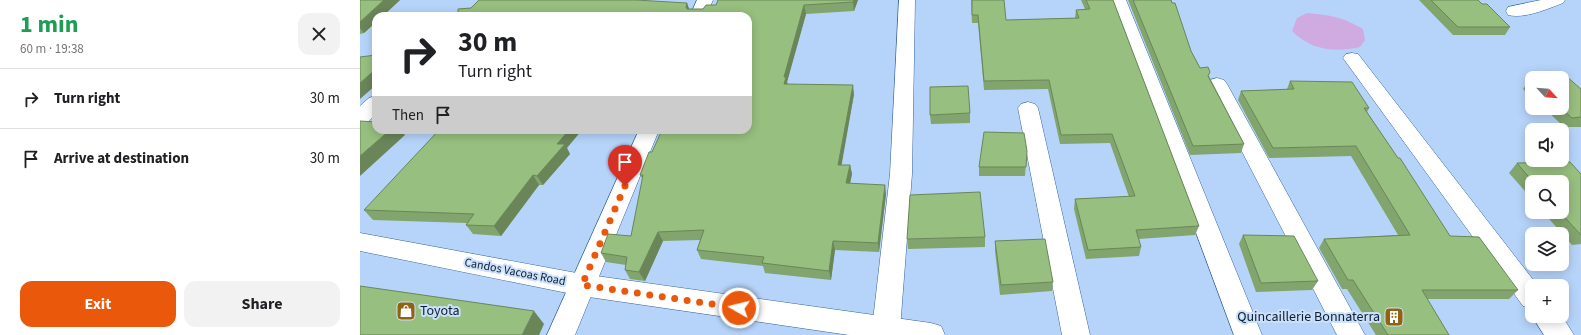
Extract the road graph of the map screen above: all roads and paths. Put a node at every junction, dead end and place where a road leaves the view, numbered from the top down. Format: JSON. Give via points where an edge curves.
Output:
{"nodes":[{"id":1,"x":705,"y":0,"type":"edge"},
{"id":2,"x":907,"y":0,"type":"edge"},
{"id":3,"x":1118,"y":0,"type":"edge"},
{"id":4,"x":1557,"y":0,"type":"edge"},
{"id":5,"x":1514,"y":11,"type":"dead end"},
{"id":6,"x":700,"y":12,"type":"edge"},
{"id":7,"x":1352,"y":58,"type":"dead end"},
{"id":8,"x":1218,"y":84,"type":"dead end"},
{"id":9,"x":372,"y":106,"type":"edge"},
{"id":10,"x":1028,"y":108,"type":"dead end"},
{"id":11,"x":360,"y":118,"type":"edge"},
{"id":12,"x":647,"y":134,"type":"edge"},
{"id":13,"x":360,"y":242,"type":"edge"},
{"id":14,"x":582,"y":285,"type":"junction"},
{"id":15,"x":1525,"y":289,"type":"edge"},
{"id":16,"x":1551,"y":323,"type":"edge"},
{"id":17,"x":848,"y":329,"type":"edge"},
{"id":18,"x":886,"y":329,"type":"junction"},
{"id":19,"x":561,"y":335,"type":"edge"},
{"id":20,"x":931,"y":335,"type":"edge"},
{"id":21,"x":1076,"y":335,"type":"edge"},
{"id":22,"x":1248,"y":335,"type":"edge"},
{"id":23,"x":1351,"y":335,"type":"edge"},
{"id":24,"x":1560,"y":335,"type":"edge"}],
"edges":[{"from":1,"to":6,"type":"street"},
{"from":2,"to":18,"type":"street","via":[[901,174]]},
{"from":3,"to":22,"type":"street"},
{"from":4,"to":5,"type":"street"},
{"from":7,"to":15,"type":"street"},
{"from":8,"to":23,"type":"street"},
{"from":9,"to":11,"type":"street"},
{"from":10,"to":21,"type":"street"},
{"from":12,"to":14,"type":"street"},
{"from":13,"to":14,"type":"street","name":"Candos Vacoas Road"},
{"from":14,"to":17,"type":"street","name":"Candos Vacoas Road"},
{"from":14,"to":19,"type":"street"},
{"from":16,"to":24,"type":"street"},
{"from":17,"to":18,"type":"street","name":"Candos Vacoas Road"},
{"from":18,"to":20,"type":"street","name":"Candos Vacoas Road"}]}
